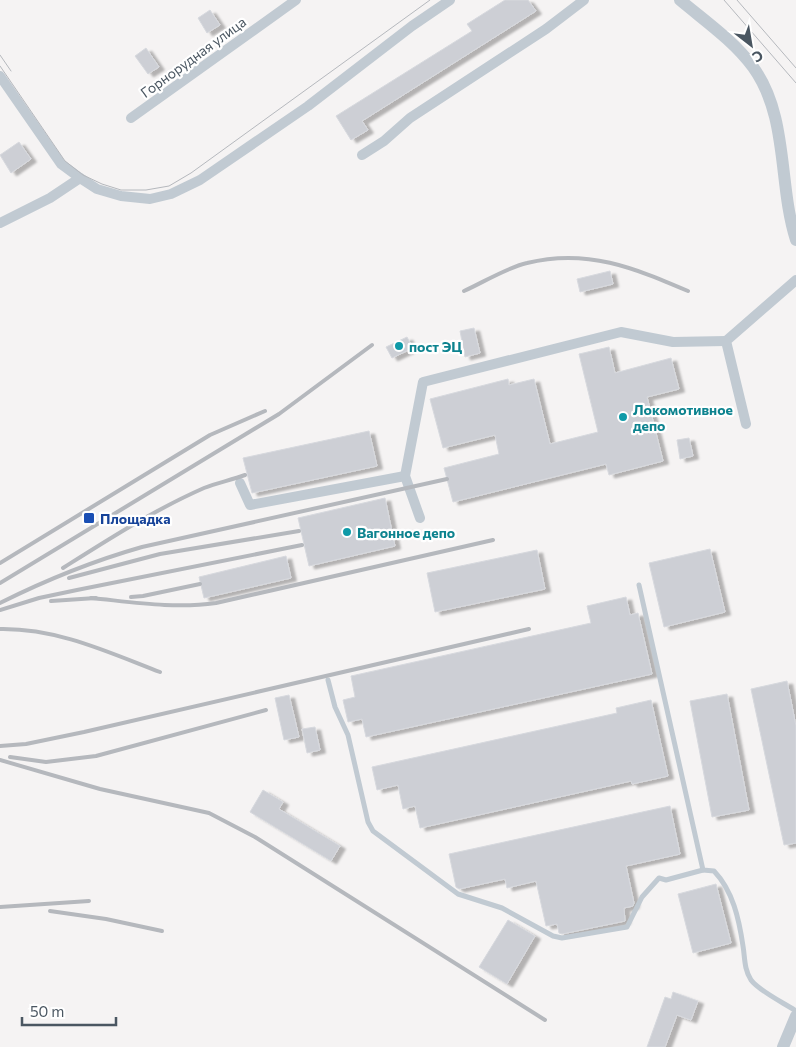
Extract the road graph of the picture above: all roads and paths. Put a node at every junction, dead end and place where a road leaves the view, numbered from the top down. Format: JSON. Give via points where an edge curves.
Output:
{"nodes":[{"id":1,"x":296,"y":0,"type":"edge"},
{"id":2,"x":450,"y":0,"type":"edge"},
{"id":3,"x":584,"y":0,"type":"edge"},
{"id":4,"x":680,"y":0,"type":"edge"},
{"id":5,"x":0,"y":76,"type":"edge"},
{"id":6,"x":131,"y":118,"type":"dead end"},
{"id":7,"x":362,"y":155,"type":"dead end"},
{"id":8,"x":80,"y":178,"type":"junction"},
{"id":9,"x":0,"y":223,"type":"edge"},
{"id":10,"x":796,"y":240,"type":"edge"},
{"id":11,"x":796,"y":280,"type":"edge"},
{"id":12,"x":726,"y":341,"type":"junction"},
{"id":13,"x":746,"y":424,"type":"dead end"},
{"id":14,"x":405,"y":476,"type":"junction"},
{"id":15,"x":240,"y":483,"type":"dead end"},
{"id":16,"x":420,"y":518,"type":"dead end"},
{"id":17,"x":638,"y":585,"type":"dead end"},
{"id":18,"x":328,"y":680,"type":"dead end"},
{"id":19,"x":703,"y":870,"type":"junction"},
{"id":20,"x":796,"y":1011,"type":"edge"},
{"id":21,"x":796,"y":1016,"type":"edge"},
{"id":22,"x":783,"y":1047,"type":"edge"}],
"edges":[{"from":1,"to":6,"type":"street","name":"Горнорудная улица"},
{"from":2,"to":8,"type":"street","via":[[308,106],[200,180],[171,194],[150,199],[121,196]]},
{"from":3,"to":7,"type":"street","via":[[546,29],[410,118]]},
{"from":4,"to":10,"type":"street","via":[[743,54],[763,84],[773,111]]},
{"from":5,"to":8,"type":"street","via":[[62,164]]},
{"from":8,"to":9,"type":"street","via":[[50,198]]},
{"from":11,"to":12,"type":"street"},
{"from":12,"to":13,"type":"street"},
{"from":12,"to":14,"type":"street","via":[[673,342],[621,332],[424,382]]},
{"from":14,"to":15,"type":"street","via":[[250,505]]},
{"from":14,"to":16,"type":"street"},
{"from":17,"to":19,"type":"lane"},
{"from":18,"to":19,"type":"lane","via":[[348,736],[368,822],[373,831],[458,894],[502,908],[562,938],[628,927],[642,897],[659,878],[666,880]]},
{"from":19,"to":20,"type":"lane","via":[[714,870],[731,896],[740,924],[745,967],[752,981]]},
{"from":21,"to":22,"type":"street"}]}
